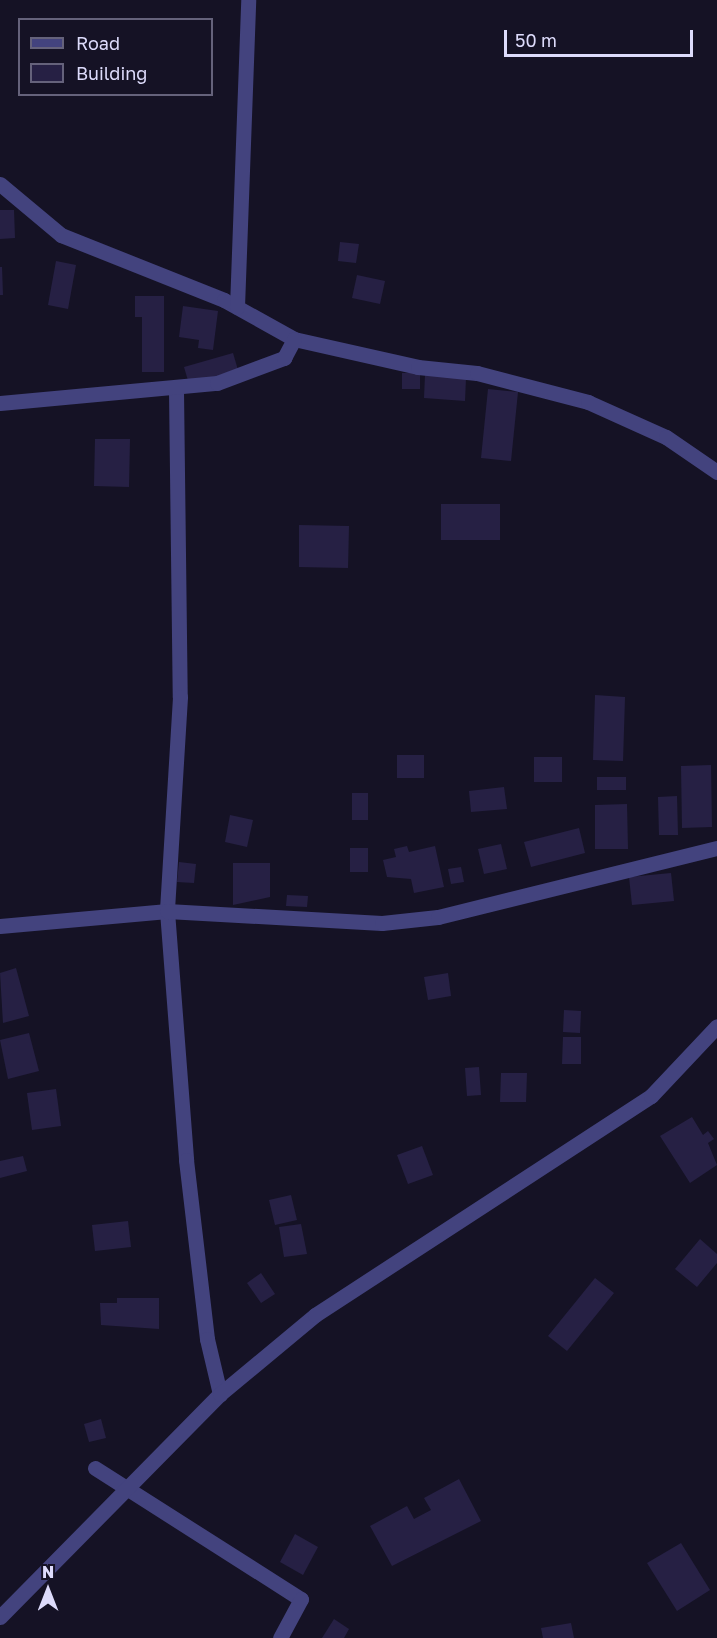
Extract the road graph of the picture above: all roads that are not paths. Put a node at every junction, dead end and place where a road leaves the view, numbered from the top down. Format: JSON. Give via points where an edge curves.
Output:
{"nodes":[{"id":1,"x":248,"y":0,"type":"edge"},
{"id":2,"x":0,"y":184,"type":"edge"},
{"id":3,"x":237,"y":307,"type":"junction"},
{"id":4,"x":294,"y":339,"type":"junction"},
{"id":5,"x":176,"y":390,"type":"junction"},
{"id":6,"x":0,"y":403,"type":"edge"},
{"id":7,"x":717,"y":472,"type":"edge"},
{"id":8,"x":717,"y":848,"type":"edge"},
{"id":9,"x":167,"y":911,"type":"junction"},
{"id":10,"x":0,"y":927,"type":"edge"},
{"id":11,"x":716,"y":1029,"type":"edge"},
{"id":12,"x":220,"y":1394,"type":"junction"},
{"id":13,"x":95,"y":1468,"type":"dead end"},
{"id":14,"x":126,"y":1492,"type":"junction"},
{"id":15,"x":0,"y":1617,"type":"edge"},
{"id":16,"x":280,"y":1638,"type":"edge"}],
"edges":[{"from":1,"to":3,"type":"street"},
{"from":2,"to":3,"type":"street","via":[[61,235]]},
{"from":3,"to":4,"type":"street"},
{"from":4,"to":5,"type":"street","via":[[284,358],[240,377]]},
{"from":4,"to":7,"type":"street","via":[[417,367],[477,373],[588,402],[666,437]]},
{"from":5,"to":6,"type":"street"},
{"from":5,"to":9,"type":"street","via":[[180,697]]},
{"from":8,"to":9,"type":"street","via":[[438,917],[382,923]]},
{"from":9,"to":10,"type":"street"},
{"from":9,"to":12,"type":"street","via":[[186,1160],[207,1339]]},
{"from":11,"to":12,"type":"street","via":[[651,1096],[360,1282]]},
{"from":12,"to":14,"type":"street"},
{"from":13,"to":14,"type":"street"},
{"from":14,"to":15,"type":"street"},
{"from":14,"to":16,"type":"street","via":[[214,1539],[301,1599]]}]}
